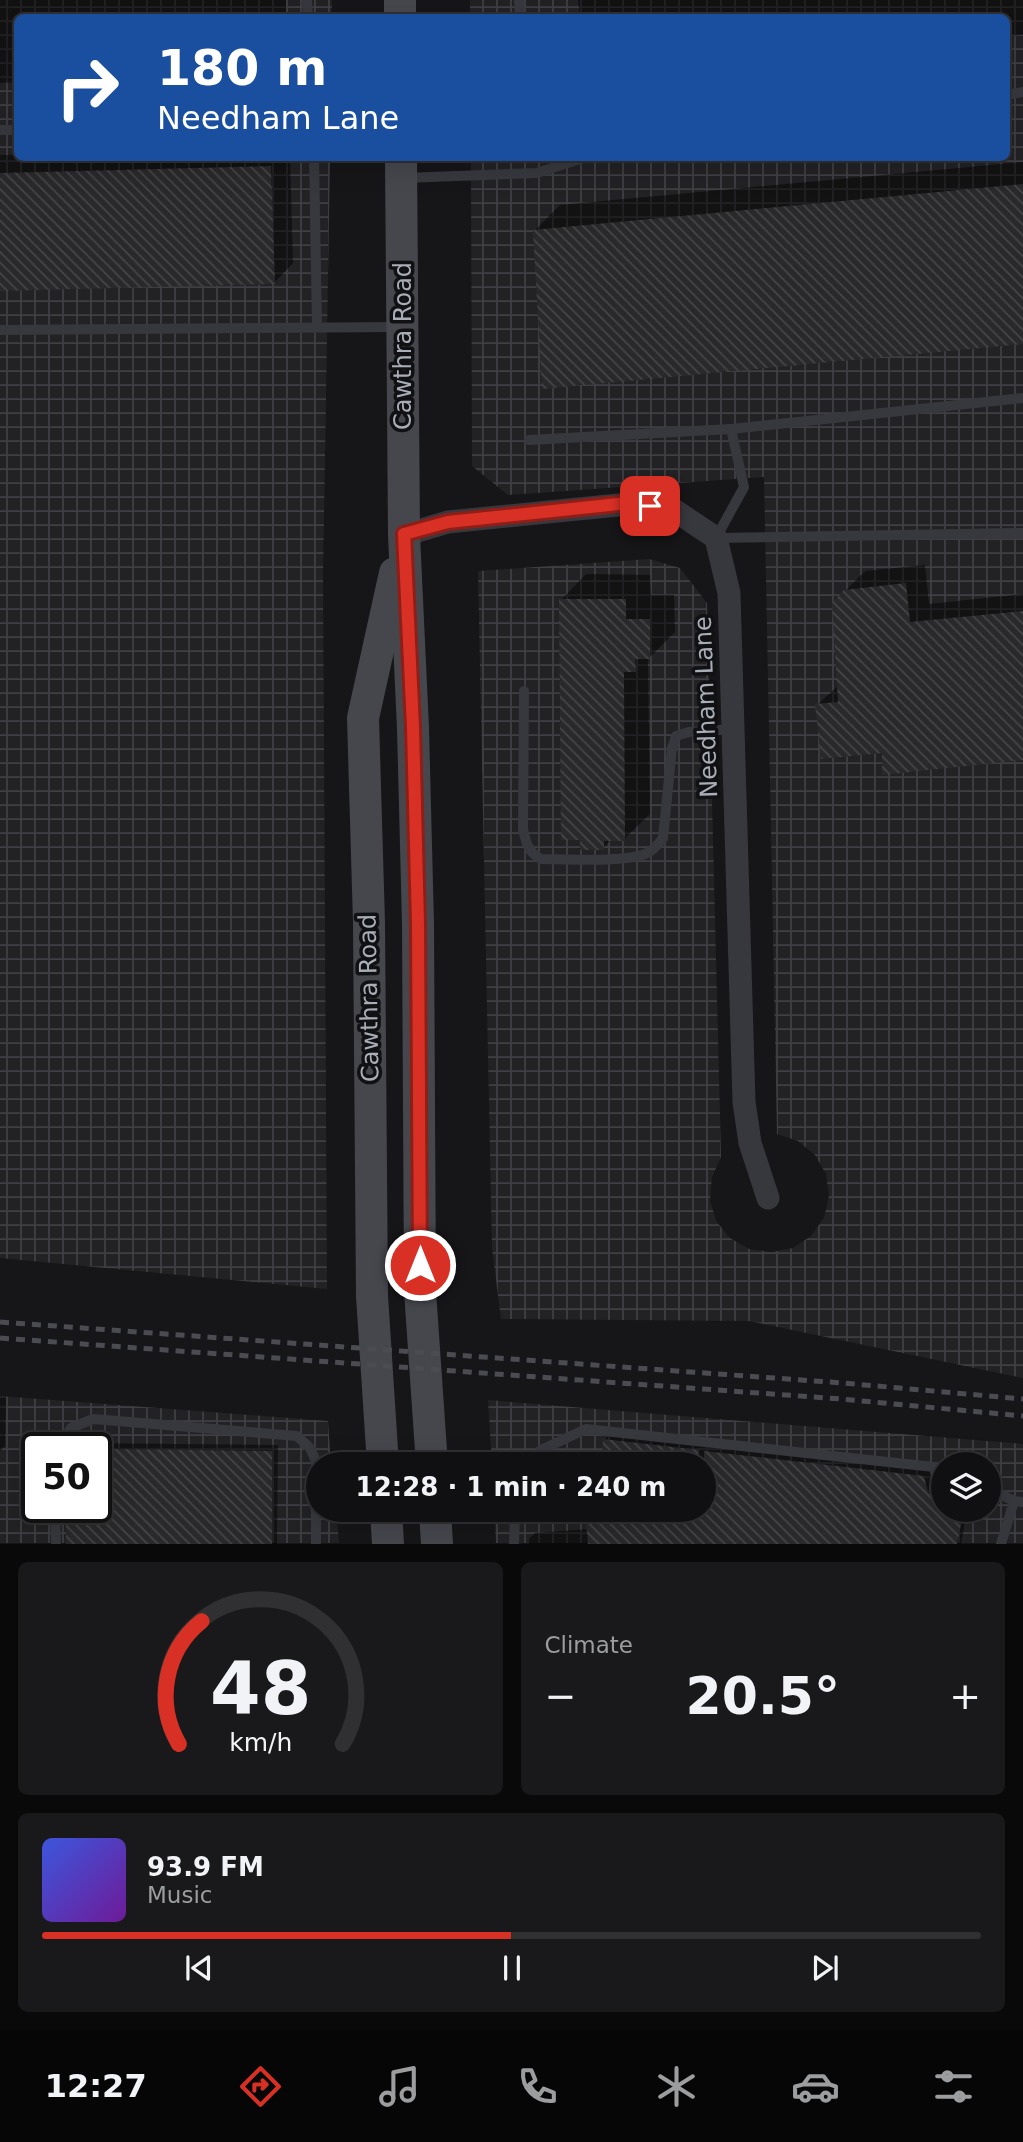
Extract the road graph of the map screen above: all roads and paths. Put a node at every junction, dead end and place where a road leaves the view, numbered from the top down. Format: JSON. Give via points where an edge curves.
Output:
{"nodes":[{"id":1,"x":314,"y":161,"type":"edge"},
{"id":2,"x":574,"y":161,"type":"edge"},
{"id":3,"x":401,"y":168,"type":"edge"},
{"id":4,"x":317,"y":326,"type":"junction"},
{"id":5,"x":402,"y":327,"type":"junction"},
{"id":6,"x":0,"y":330,"type":"edge"},
{"id":7,"x":1023,"y":398,"type":"edge"},
{"id":8,"x":731,"y":429,"type":"junction"},
{"id":9,"x":529,"y":440,"type":"dead end"},
{"id":10,"x":1023,"y":533,"type":"edge"},
{"id":11,"x":404,"y":534,"type":"junction"},
{"id":12,"x":716,"y":538,"type":"junction"},
{"id":13,"x":524,"y":691,"type":"dead end"},
{"id":14,"x":733,"y":729,"type":"junction"},
{"id":15,"x":768,"y":1198,"type":"dead end"},
{"id":16,"x":68,"y":1432,"type":"edge"},
{"id":17,"x":382,"y":1452,"type":"edge"},
{"id":18,"x":431,"y":1452,"type":"edge"},
{"id":19,"x":539,"y":1452,"type":"edge"},
{"id":20,"x":931,"y":1467,"type":"edge"},
{"id":21,"x":1001,"y":1494,"type":"edge"},
{"id":22,"x":1019,"y":1502,"type":"edge"},
{"id":23,"x":387,"y":1522,"type":"edge"},
{"id":24,"x":436,"y":1522,"type":"edge"},
{"id":25,"x":515,"y":1522,"type":"edge"},
{"id":26,"x":55,"y":1523,"type":"edge"},
{"id":27,"x":55,"y":1544,"type":"edge"},
{"id":28,"x":316,"y":1544,"type":"edge"},
{"id":29,"x":388,"y":1544,"type":"edge"},
{"id":30,"x":437,"y":1544,"type":"edge"},
{"id":31,"x":514,"y":1544,"type":"edge"},
{"id":32,"x":1001,"y":1544,"type":"edge"}],
"edges":[{"from":1,"to":4,"type":"lane"},
{"from":2,"to":3,"type":"lane","via":[[537,173]]},
{"from":3,"to":5,"type":"main road","name":"Cawthra Road"},
{"from":4,"to":5,"type":"lane"},
{"from":4,"to":6,"type":"lane"},
{"from":5,"to":11,"type":"main road","name":"Cawthra Road"},
{"from":7,"to":8,"type":"lane"},
{"from":8,"to":9,"type":"lane"},
{"from":8,"to":12,"type":"lane","via":[[744,487]]},
{"from":10,"to":12,"type":"lane"},
{"from":11,"to":12,"type":"street","via":[[448,522],[628,503],[671,508]]},
{"from":11,"to":17,"type":"main road","name":"Cawthra Road","via":[[363,718],[372,1296]]},
{"from":11,"to":18,"type":"main road","name":"Cawthra Road","via":[[418,924],[420,1291]]},
{"from":12,"to":14,"type":"street","name":"Needham Lane","via":[[729,593]]},
{"from":13,"to":14,"type":"lane","via":[[523,829],[526,845],[541,859],[626,858],[657,846],[663,838],[671,748],[676,737]]},
{"from":14,"to":15,"type":"street","name":"Needham Lane","via":[[744,1102],[750,1143]]},
{"from":16,"to":28,"type":"lane","via":[[93,1419],[297,1436],[316,1461]]},
{"from":19,"to":20,"type":"lane","via":[[586,1429]]},
{"from":21,"to":22,"type":"lane"},
{"from":22,"to":32,"type":"lane"},
{"from":23,"to":29,"type":"main road"},
{"from":24,"to":30,"type":"main road"},
{"from":25,"to":31,"type":"lane"},
{"from":26,"to":27,"type":"lane"}]}
